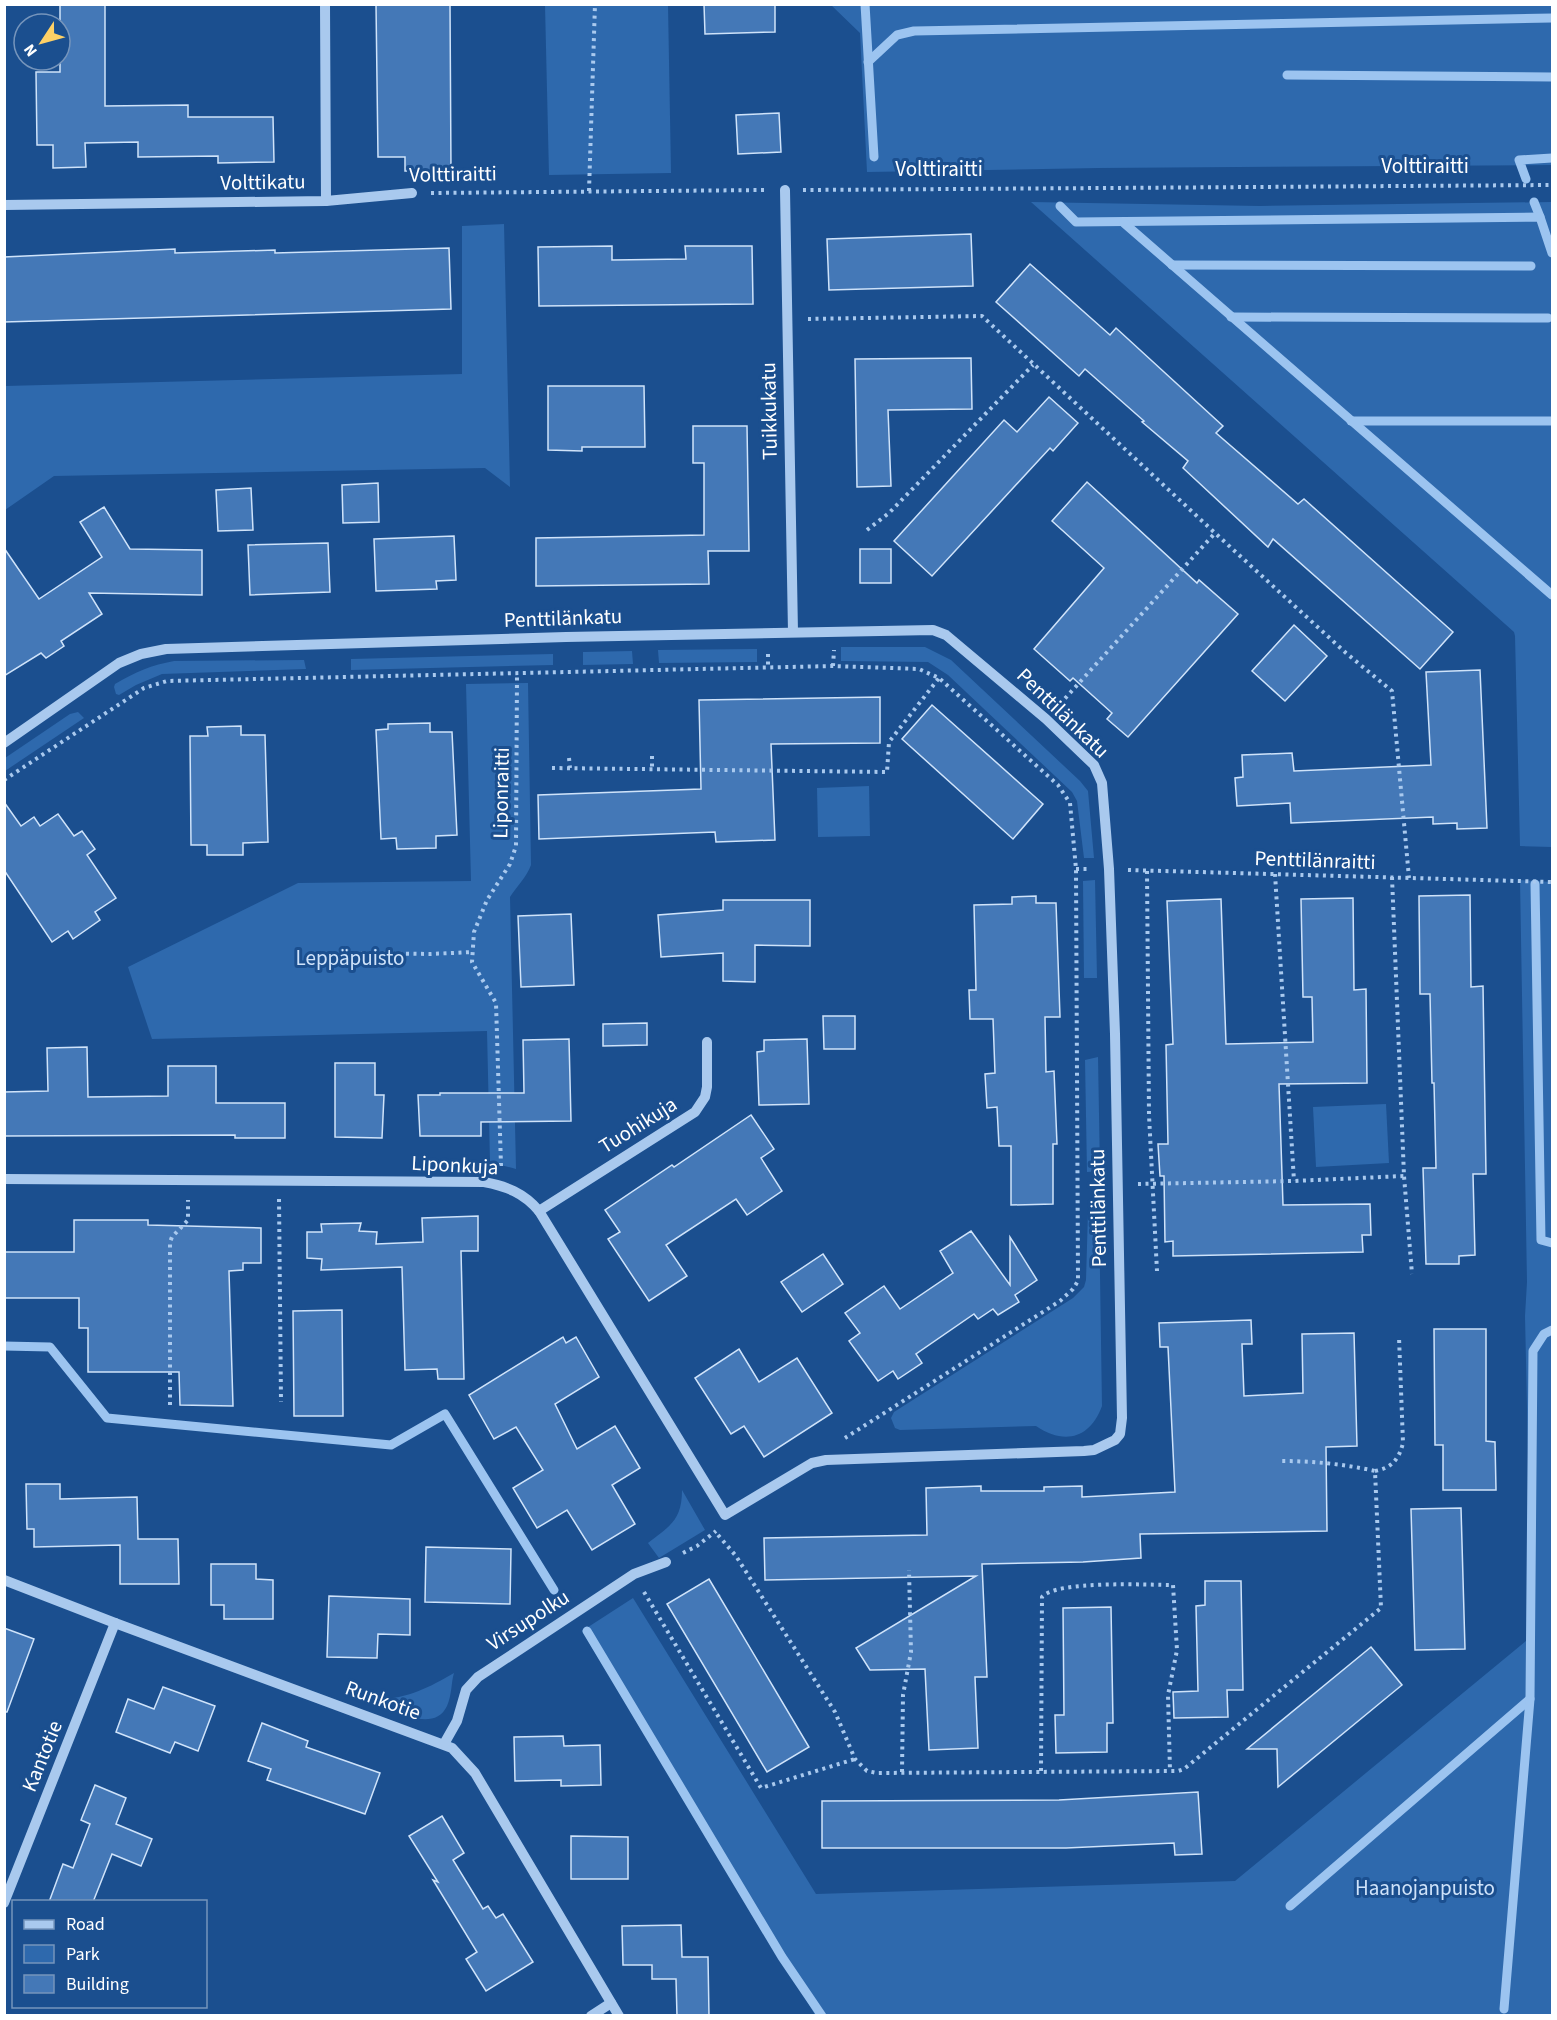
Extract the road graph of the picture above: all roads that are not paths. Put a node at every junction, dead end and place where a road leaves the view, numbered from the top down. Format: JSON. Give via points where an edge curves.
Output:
{"nodes":[{"id":1,"x":325,"y":4,"type":"edge"},
{"id":2,"x":785,"y":190,"type":"road end"},
{"id":3,"x":412,"y":193,"type":"road end"},
{"id":4,"x":326,"y":201,"type":"junction"},
{"id":5,"x":4,"y":205,"type":"edge"},
{"id":6,"x":793,"y":632,"type":"junction"},
{"id":7,"x":4,"y":743,"type":"edge"},
{"id":8,"x":707,"y":1042,"type":"dead end"},
{"id":9,"x":4,"y":1179,"type":"edge"},
{"id":10,"x":539,"y":1211,"type":"junction"},
{"id":11,"x":725,"y":1515,"type":"joint"},
{"id":12,"x":666,"y":1562,"type":"road end"},
{"id":13,"x":4,"y":1580,"type":"edge"},
{"id":14,"x":115,"y":1623,"type":"junction"},
{"id":15,"x":444,"y":1744,"type":"junction"},
{"id":16,"x":4,"y":1903,"type":"edge"},
{"id":17,"x":611,"y":2003,"type":"junction"},
{"id":18,"x":591,"y":2016,"type":"edge"},
{"id":19,"x":619,"y":2016,"type":"edge"}],
"edges":[{"from":1,"to":4,"type":"street","name":"Volttikatu"},
{"from":2,"to":6,"type":"street","name":"Tuikkukatu"},
{"from":3,"to":4,"type":"street","name":"Volttiraitti"},
{"from":4,"to":5,"type":"street","name":"Volttikatu"},
{"from":6,"to":7,"type":"street","name":"Penttilänkatu","via":[[166,649],[119,663]]},
{"from":6,"to":11,"type":"street","name":"Penttilänkatu","via":[[940,631],[1046,719],[1099,773],[1109,870],[1122,1418],[1115,1440],[1094,1450],[812,1463]]},
{"from":8,"to":10,"type":"street","name":"Tuohikuja","via":[[707,1087],[695,1112]]},
{"from":9,"to":10,"type":"street","name":"Liponkuja","via":[[483,1182],[502,1185],[520,1194]]},
{"from":10,"to":11,"type":"street","name":"Liponkuja"},
{"from":12,"to":15,"type":"street","name":"Virsupolku","via":[[634,1574],[485,1671],[461,1701],[457,1721]]},
{"from":13,"to":14,"type":"street","name":"Runkotie"},
{"from":14,"to":15,"type":"street","name":"Runkotie"},
{"from":14,"to":16,"type":"street","name":"Kantotie"},
{"from":15,"to":17,"type":"street","name":"Runkotie","via":[[474,1773]]},
{"from":17,"to":18,"type":"street"},
{"from":17,"to":19,"type":"street","name":"Runkotie"}]}
